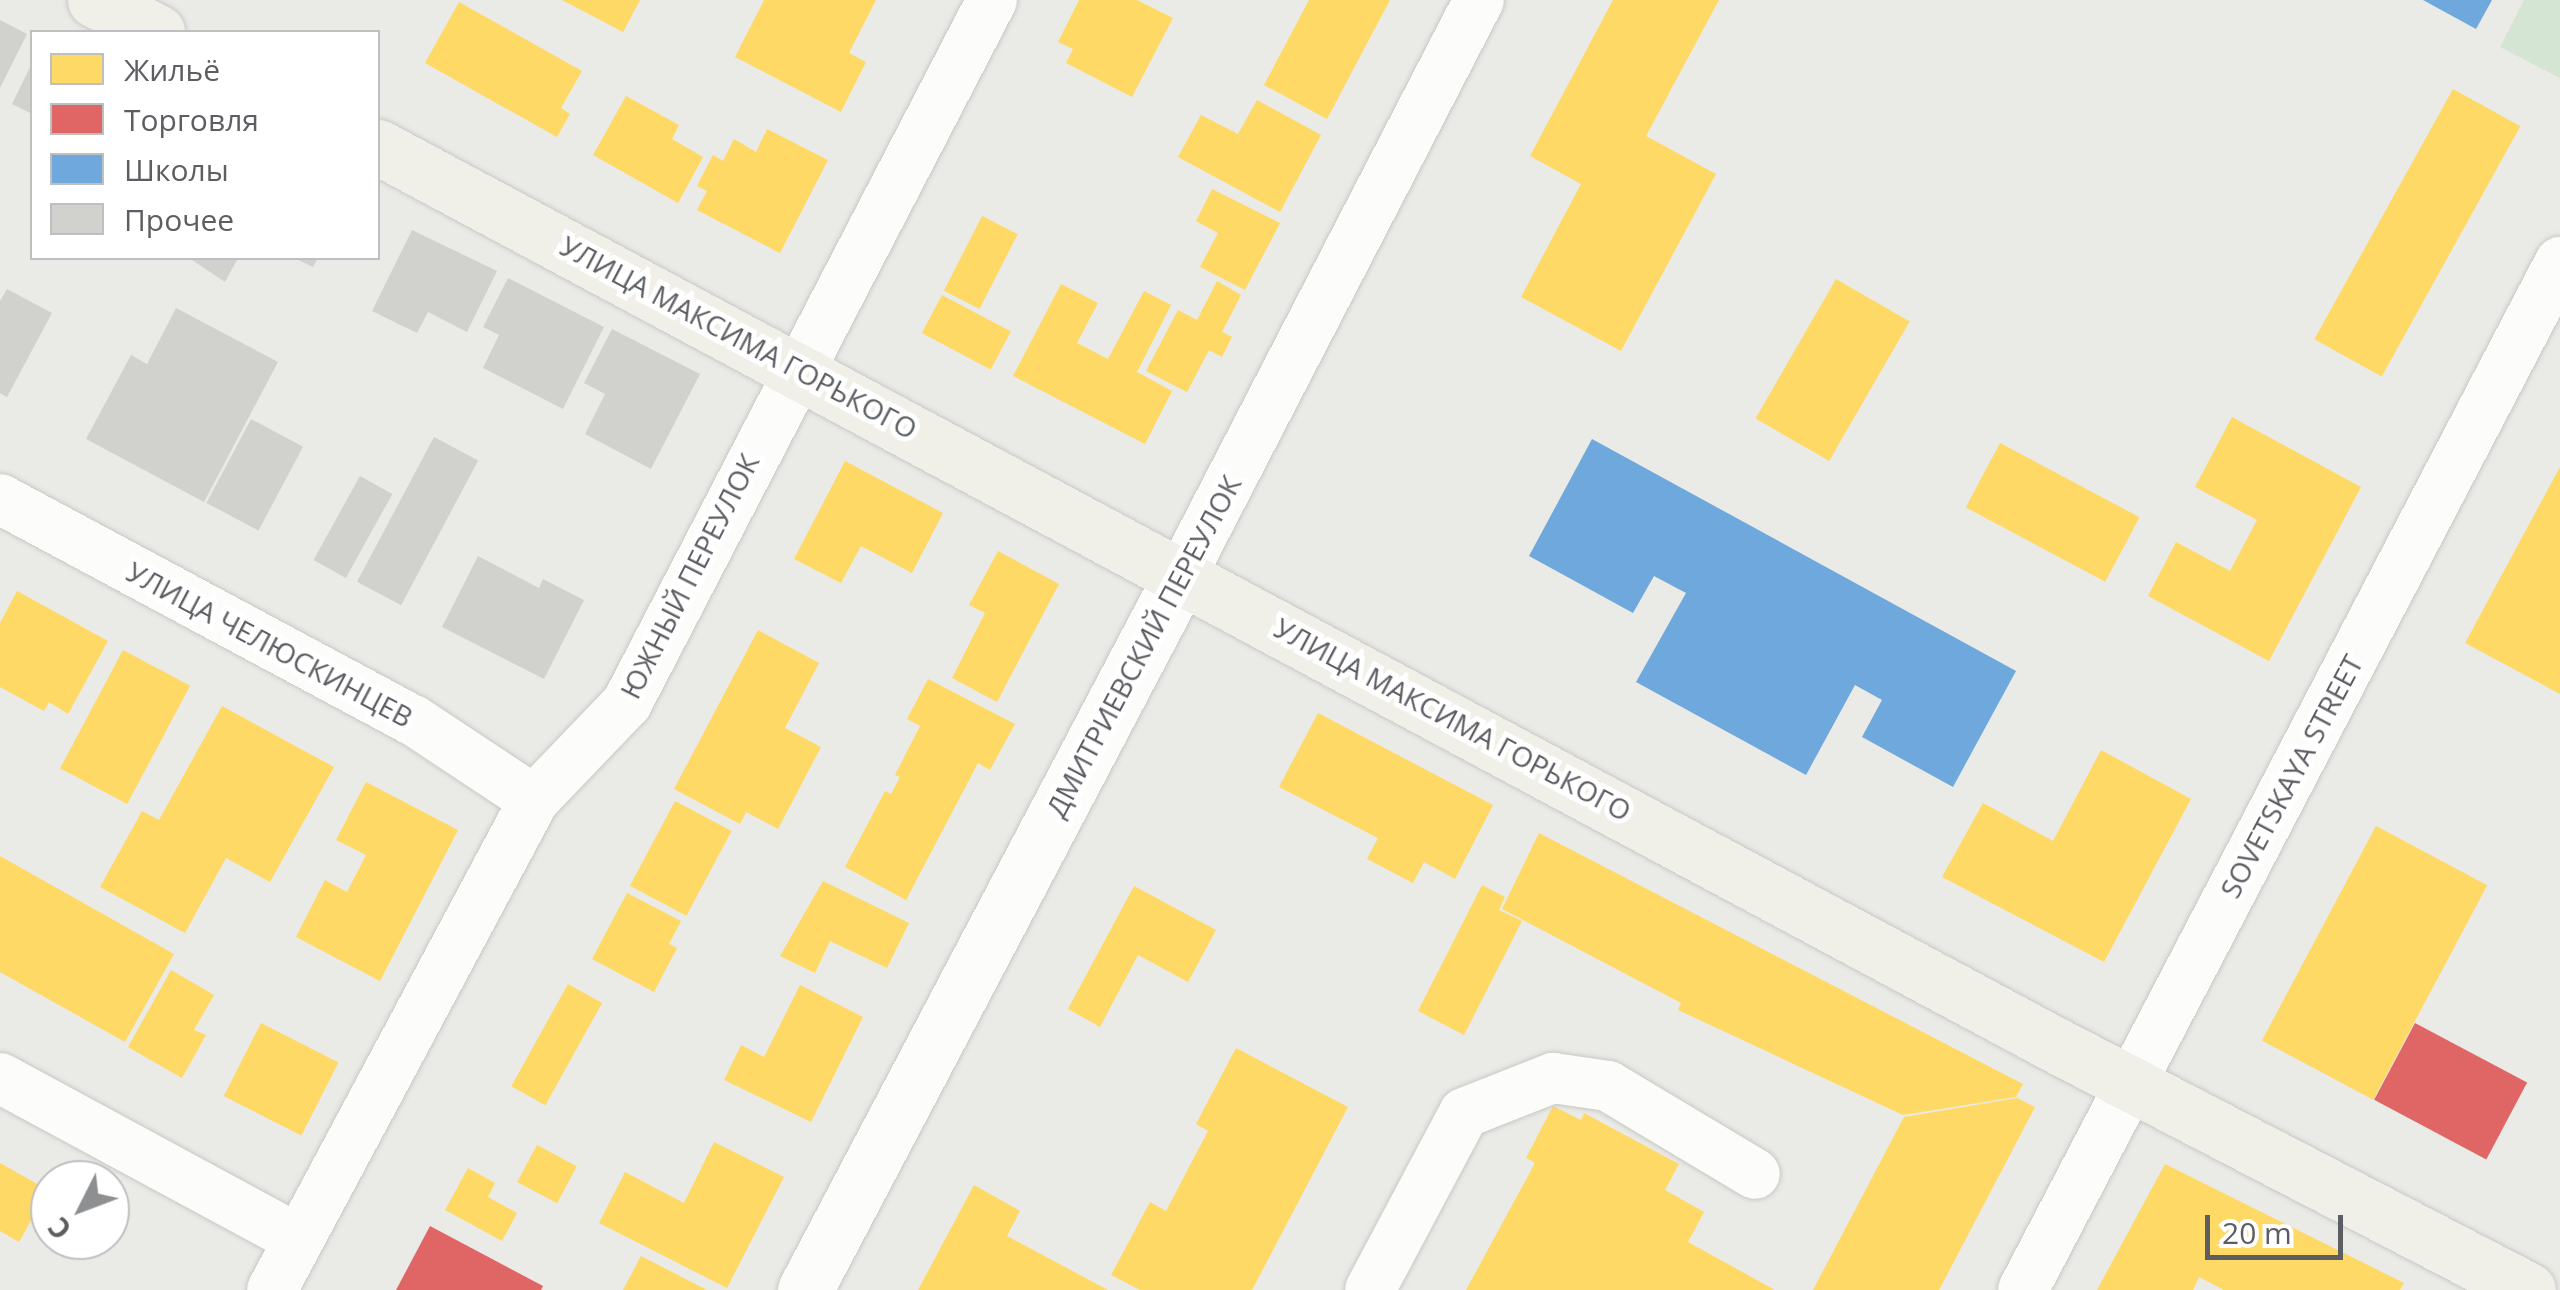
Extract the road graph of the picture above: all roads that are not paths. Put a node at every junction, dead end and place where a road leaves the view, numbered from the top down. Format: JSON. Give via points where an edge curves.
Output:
{"nodes":[{"id":1,"x":95,"y":0,"type":"edge"},
{"id":2,"x":992,"y":0,"type":"edge"},
{"id":3,"x":1479,"y":0,"type":"edge"},
{"id":4,"x":153,"y":30,"type":"edge"},
{"id":5,"x":380,"y":149,"type":"edge"},
{"id":6,"x":2560,"y":262,"type":"edge"},
{"id":7,"x":796,"y":366,"type":"junction"},
{"id":8,"x":0,"y":499,"type":"edge"},
{"id":9,"x":1182,"y":572,"type":"junction"},
{"id":10,"x":534,"y":800,"type":"junction"},
{"id":11,"x":0,"y":1078,"type":"edge"},
{"id":12,"x":2130,"y":1084,"type":"junction"},
{"id":13,"x":1755,"y":1174,"type":"dead end"},
{"id":14,"x":298,"y":1239,"type":"junction"},
{"id":15,"x":272,"y":1290,"type":"edge"},
{"id":16,"x":805,"y":1290,"type":"edge"},
{"id":17,"x":1370,"y":1290,"type":"edge"},
{"id":18,"x":2022,"y":1290,"type":"edge"},
{"id":19,"x":2528,"y":1290,"type":"edge"}],
"edges":[{"from":1,"to":4,"type":"main road"},
{"from":2,"to":7,"type":"street","name":"ЮЖНЫЙ ПЕРЕУЛОК"},
{"from":3,"to":9,"type":"street","name":"ДМИТРИЕВСКИЙ ПЕРЕУЛОК"},
{"from":5,"to":7,"type":"main road","name":"УЛИЦА МАКСИМА ГОРЬКОГО"},
{"from":6,"to":12,"type":"street","name":"SOVETSKAYA STREET"},
{"from":7,"to":9,"type":"main road","name":"УЛИЦА МАКСИМА ГОРЬКОГО"},
{"from":7,"to":10,"type":"street","name":"ЮЖНЫЙ ПЕРЕУЛОК","via":[[627,702]]},
{"from":8,"to":10,"type":"street","name":"УЛИЦА ЧЕЛЮСКИНЦЕВ","via":[[413,720]]},
{"from":9,"to":12,"type":"main road","name":"УЛИЦА МАКСИМА ГОРЬКОГО"},
{"from":9,"to":16,"type":"street","name":"ДМИТРИЕВСКИЙ ПЕРЕУЛОК"},
{"from":10,"to":14,"type":"street","name":"ЮЖНЫЙ ПЕРЕУЛОК"},
{"from":11,"to":14,"type":"street"},
{"from":12,"to":18,"type":"street","name":"SOVETSKAYA STREET"},
{"from":12,"to":19,"type":"main road","name":"УЛИЦА МАКСИМА ГОРЬКОГО"},
{"from":13,"to":17,"type":"street","via":[[1608,1086],[1553,1078],[1464,1113]]},
{"from":14,"to":15,"type":"street","name":"ЮЖНЫЙ ПЕРЕУЛОК"}]}
